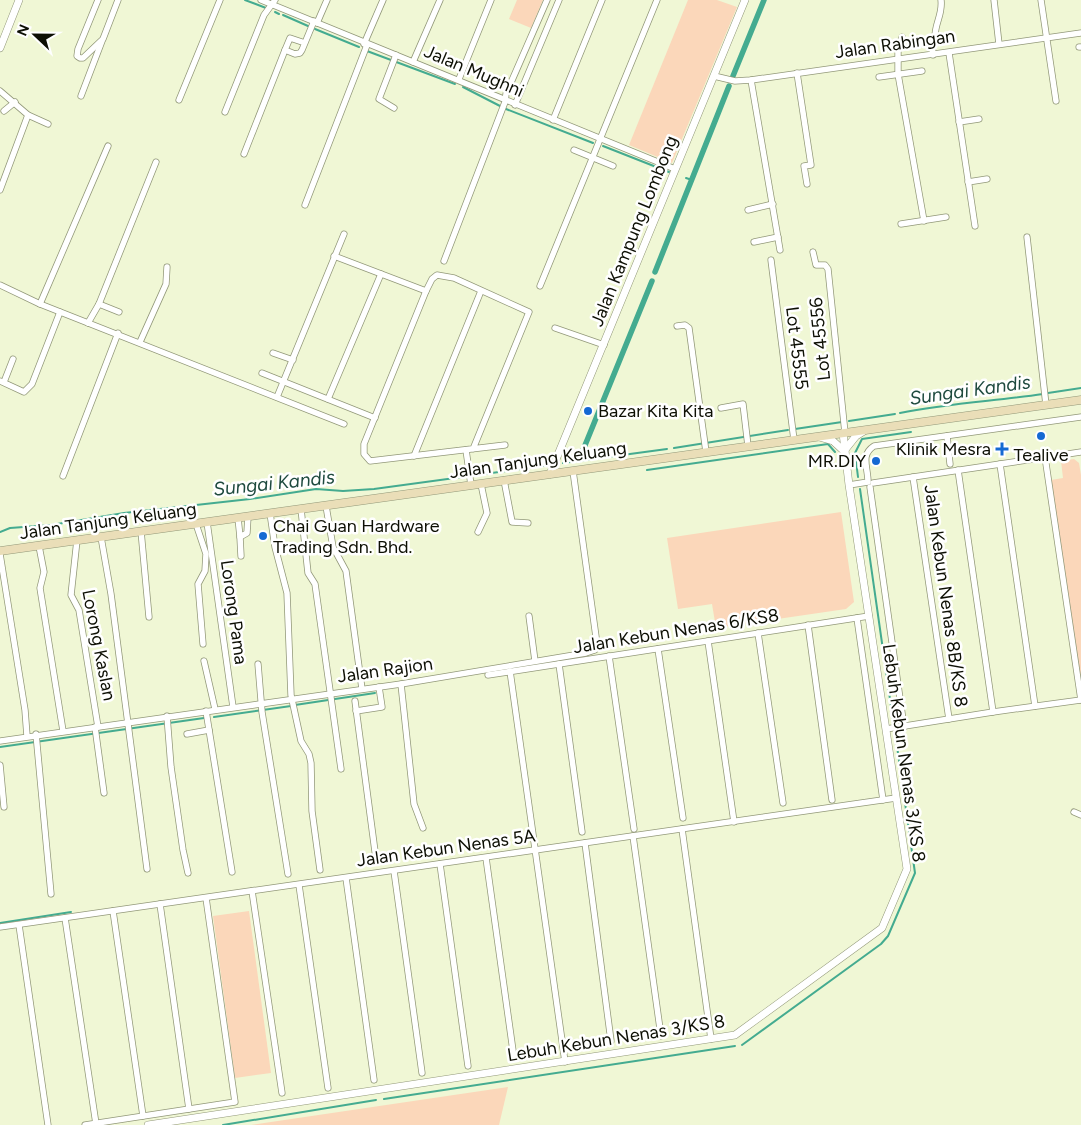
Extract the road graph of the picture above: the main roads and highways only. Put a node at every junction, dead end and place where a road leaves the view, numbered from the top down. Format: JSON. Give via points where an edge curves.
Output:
{"nodes":[{"id":1,"x":1081,"y":400,"type":"edge"},
{"id":2,"x":0,"y":553,"type":"edge"}],
"edges":[{"from":1,"to":2,"type":"main road","name":"Jalan Tanjung Keluang","via":[[794,440],[748,439],[705,451],[573,471],[481,484],[470,480],[302,514],[248,516],[207,527],[196,524],[102,542]]}]}
